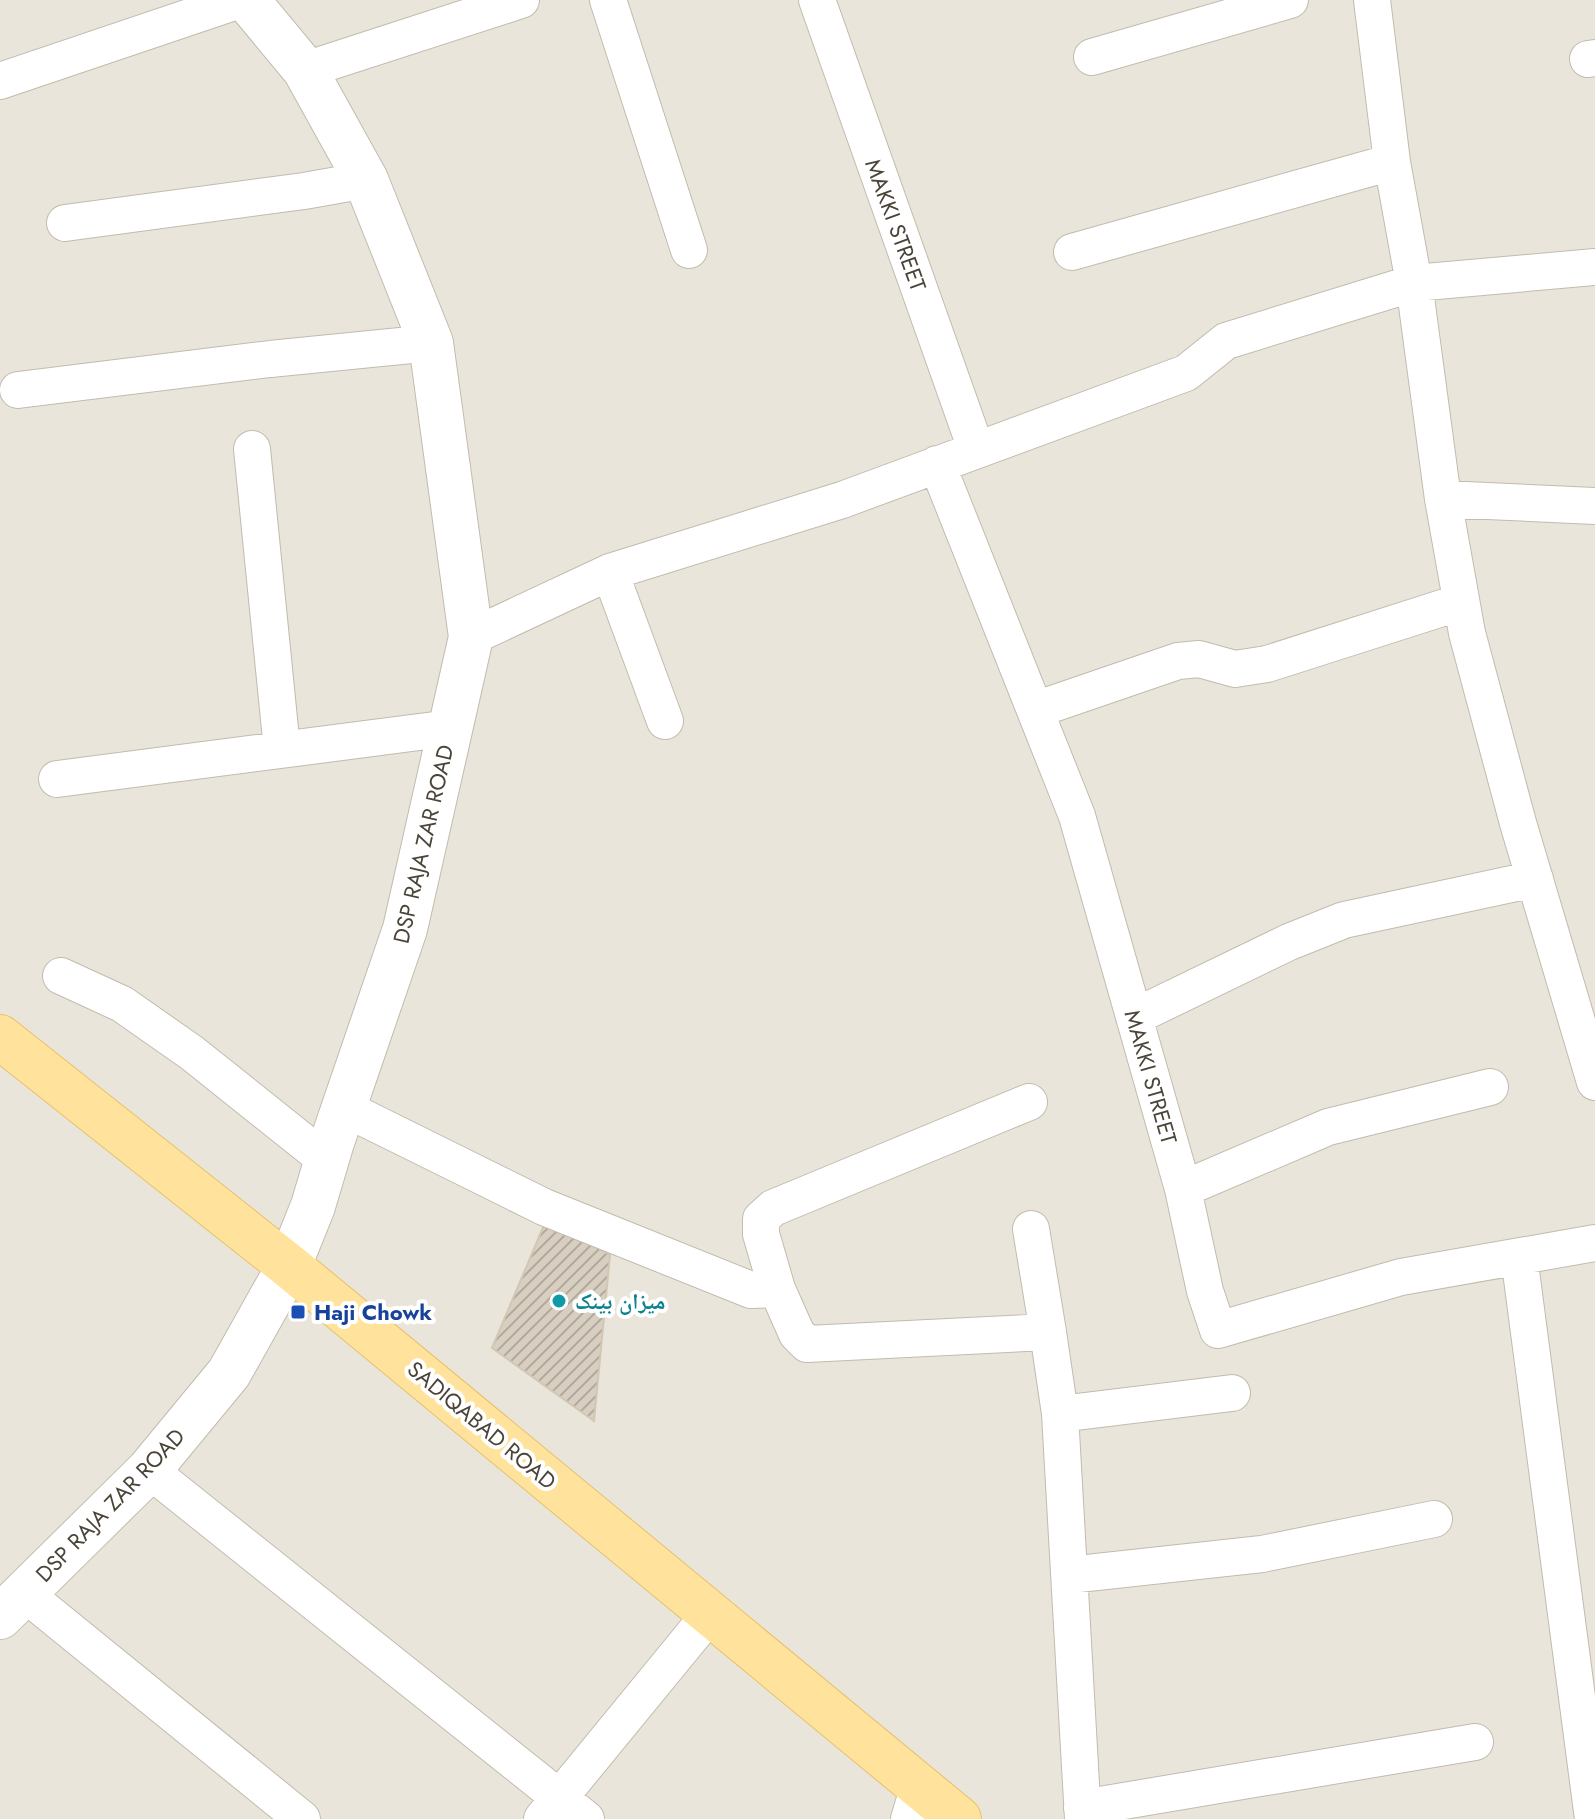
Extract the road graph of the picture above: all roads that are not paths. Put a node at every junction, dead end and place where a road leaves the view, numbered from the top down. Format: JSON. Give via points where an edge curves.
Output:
{"nodes":[{"id":1,"x":240,"y":0,"type":"edge"},
{"id":2,"x":247,"y":0,"type":"edge"},
{"id":3,"x":521,"y":0,"type":"edge"},
{"id":4,"x":608,"y":0,"type":"edge"},
{"id":5,"x":817,"y":0,"type":"edge"},
{"id":6,"x":1290,"y":0,"type":"edge"},
{"id":7,"x":1372,"y":0,"type":"edge"},
{"id":8,"x":1092,"y":57,"type":"dead end"},
{"id":9,"x":305,"y":70,"type":"junction"},
{"id":10,"x":0,"y":81,"type":"edge"},
{"id":11,"x":1392,"y":162,"type":"junction"},
{"id":12,"x":366,"y":180,"type":"junction"},
{"id":13,"x":65,"y":223,"type":"dead end"},
{"id":14,"x":689,"y":250,"type":"dead end"},
{"id":15,"x":1072,"y":252,"type":"dead end"},
{"id":16,"x":1595,"y":267,"type":"edge"},
{"id":17,"x":1414,"y":283,"type":"junction"},
{"id":18,"x":431,"y":343,"type":"junction"},
{"id":19,"x":18,"y":390,"type":"dead end"},
{"id":20,"x":252,"y":449,"type":"dead end"},
{"id":21,"x":976,"y":449,"type":"junction"},
{"id":22,"x":937,"y":464,"type":"junction"},
{"id":23,"x":1443,"y":499,"type":"junction"},
{"id":24,"x":1595,"y":506,"type":"edge"},
{"id":25,"x":610,"y":572,"type":"junction"},
{"id":26,"x":1461,"y":602,"type":"junction"},
{"id":27,"x":471,"y":637,"type":"junction"},
{"id":28,"x":1035,"y":710,"type":"junction"},
{"id":29,"x":665,"y":721,"type":"dead end"},
{"id":30,"x":450,"y":728,"type":"junction"},
{"id":31,"x":282,"y":749,"type":"junction"},
{"id":32,"x":57,"y":779,"type":"dead end"},
{"id":33,"x":1535,"y":879,"type":"junction"},
{"id":34,"x":61,"y":976,"type":"dead end"},
{"id":35,"x":1580,"y":978,"type":"edge"},
{"id":36,"x":1134,"y":1017,"type":"junction"},
{"id":37,"x":0,"y":1037,"type":"edge"},
{"id":38,"x":1595,"y":1082,"type":"edge"},
{"id":39,"x":1490,"y":1087,"type":"dead end"},
{"id":40,"x":1029,"y":1102,"type":"dead end"},
{"id":41,"x":344,"y":1108,"type":"junction"},
{"id":42,"x":326,"y":1160,"type":"junction"},
{"id":43,"x":1183,"y":1189,"type":"junction"},
{"id":44,"x":1031,"y":1229,"type":"dead end"},
{"id":45,"x":1595,"y":1243,"type":"edge"},
{"id":46,"x":1519,"y":1256,"type":"junction"},
{"id":47,"x":289,"y":1266,"type":"junction"},
{"id":48,"x":777,"y":1289,"type":"junction"},
{"id":49,"x":1048,"y":1332,"type":"junction"},
{"id":50,"x":1232,"y":1393,"type":"dead end"},
{"id":51,"x":1060,"y":1414,"type":"junction"},
{"id":52,"x":149,"y":1470,"type":"junction"},
{"id":53,"x":1434,"y":1519,"type":"dead end"},
{"id":54,"x":1069,"y":1575,"type":"junction"},
{"id":55,"x":12,"y":1605,"type":"edge"},
{"id":56,"x":710,"y":1614,"type":"junction"},
{"id":57,"x":1475,"y":1742,"type":"dead end"},
{"id":58,"x":914,"y":1803,"type":"edge"},
{"id":59,"x":550,"y":1808,"type":"edge"},
{"id":60,"x":1082,"y":1814,"type":"edge"},
{"id":61,"x":302,"y":1819,"type":"edge"},
{"id":62,"x":586,"y":1819,"type":"edge"},
{"id":63,"x":959,"y":1819,"type":"edge"},
{"id":64,"x":1593,"y":1819,"type":"edge"}],
"edges":[{"from":1,"to":10,"type":"street"},
{"from":2,"to":9,"type":"street","name":"DSP RAJA ZAR ROAD"},
{"from":3,"to":9,"type":"street"},
{"from":4,"to":14,"type":"street"},
{"from":5,"to":21,"type":"street","name":"MAKKI STREET"},
{"from":6,"to":8,"type":"street"},
{"from":7,"to":11,"type":"street"},
{"from":9,"to":12,"type":"street","name":"DSP RAJA ZAR ROAD"},
{"from":11,"to":15,"type":"street"},
{"from":11,"to":17,"type":"street"},
{"from":12,"to":13,"type":"street"},
{"from":12,"to":18,"type":"street","name":"DSP RAJA ZAR ROAD"},
{"from":16,"to":17,"type":"street"},
{"from":17,"to":21,"type":"street","via":[[1226,341],[1186,373]]},
{"from":17,"to":23,"type":"street"},
{"from":18,"to":19,"type":"street"},
{"from":18,"to":27,"type":"street","name":"DSP RAJA ZAR ROAD"},
{"from":20,"to":31,"type":"street"},
{"from":21,"to":22,"type":"street"},
{"from":22,"to":25,"type":"street","via":[[842,500]]},
{"from":22,"to":28,"type":"street","name":"MAKKI STREET"},
{"from":23,"to":24,"type":"street"},
{"from":23,"to":26,"type":"street"},
{"from":25,"to":27,"type":"street"},
{"from":25,"to":29,"type":"street"},
{"from":26,"to":28,"type":"street","via":[[1267,664],[1235,669],[1199,659],[1178,661]]},
{"from":26,"to":33,"type":"street"},
{"from":27,"to":30,"type":"street","name":"DSP RAJA ZAR ROAD"},
{"from":28,"to":36,"type":"street","name":"MAKKI STREET","via":[[1077,816]]},
{"from":30,"to":31,"type":"street"},
{"from":30,"to":41,"type":"street","name":"DSP RAJA ZAR ROAD","via":[[405,929]]},
{"from":31,"to":32,"type":"street"},
{"from":33,"to":35,"type":"street"},
{"from":33,"to":36,"type":"street","via":[[1344,920]]},
{"from":34,"to":42,"type":"street","via":[[122,1004]]},
{"from":35,"to":38,"type":"street"},
{"from":36,"to":43,"type":"street","name":"MAKKI STREET"},
{"from":37,"to":47,"type":"main road","name":"SADIQABAD ROAD"},
{"from":39,"to":43,"type":"street","via":[[1328,1127]]},
{"from":40,"to":48,"type":"street","via":[[773,1208],[761,1219],[761,1234]]},
{"from":41,"to":42,"type":"street","name":"DSP RAJA ZAR ROAD"},
{"from":41,"to":48,"type":"street","via":[[544,1207],[751,1290]]},
{"from":42,"to":47,"type":"street","name":"DSP RAJA ZAR ROAD"},
{"from":43,"to":46,"type":"street","name":"MAKKI STREET","via":[[1218,1330],[1401,1277]]},
{"from":44,"to":49,"type":"street"},
{"from":45,"to":46,"type":"street","name":"MAKKI STREET"},
{"from":46,"to":64,"type":"street"},
{"from":47,"to":52,"type":"street","name":"DSP RAJA ZAR ROAD","via":[[229,1373]]},
{"from":47,"to":56,"type":"main road","name":"SADIQABAD ROAD"},
{"from":48,"to":49,"type":"street","via":[[807,1344]]},
{"from":49,"to":51,"type":"street"},
{"from":50,"to":51,"type":"street"},
{"from":51,"to":54,"type":"street"},
{"from":52,"to":55,"type":"street","name":"DSP RAJA ZAR ROAD"},
{"from":52,"to":59,"type":"street"},
{"from":53,"to":54,"type":"street","via":[[1262,1554]]},
{"from":54,"to":60,"type":"street"},
{"from":55,"to":61,"type":"street"},
{"from":56,"to":58,"type":"main road","name":"SADIQABAD ROAD"},
{"from":56,"to":59,"type":"street"},
{"from":57,"to":60,"type":"street"},
{"from":58,"to":63,"type":"main road","name":"SADIQABAD ROAD"},
{"from":59,"to":62,"type":"street"}]}
